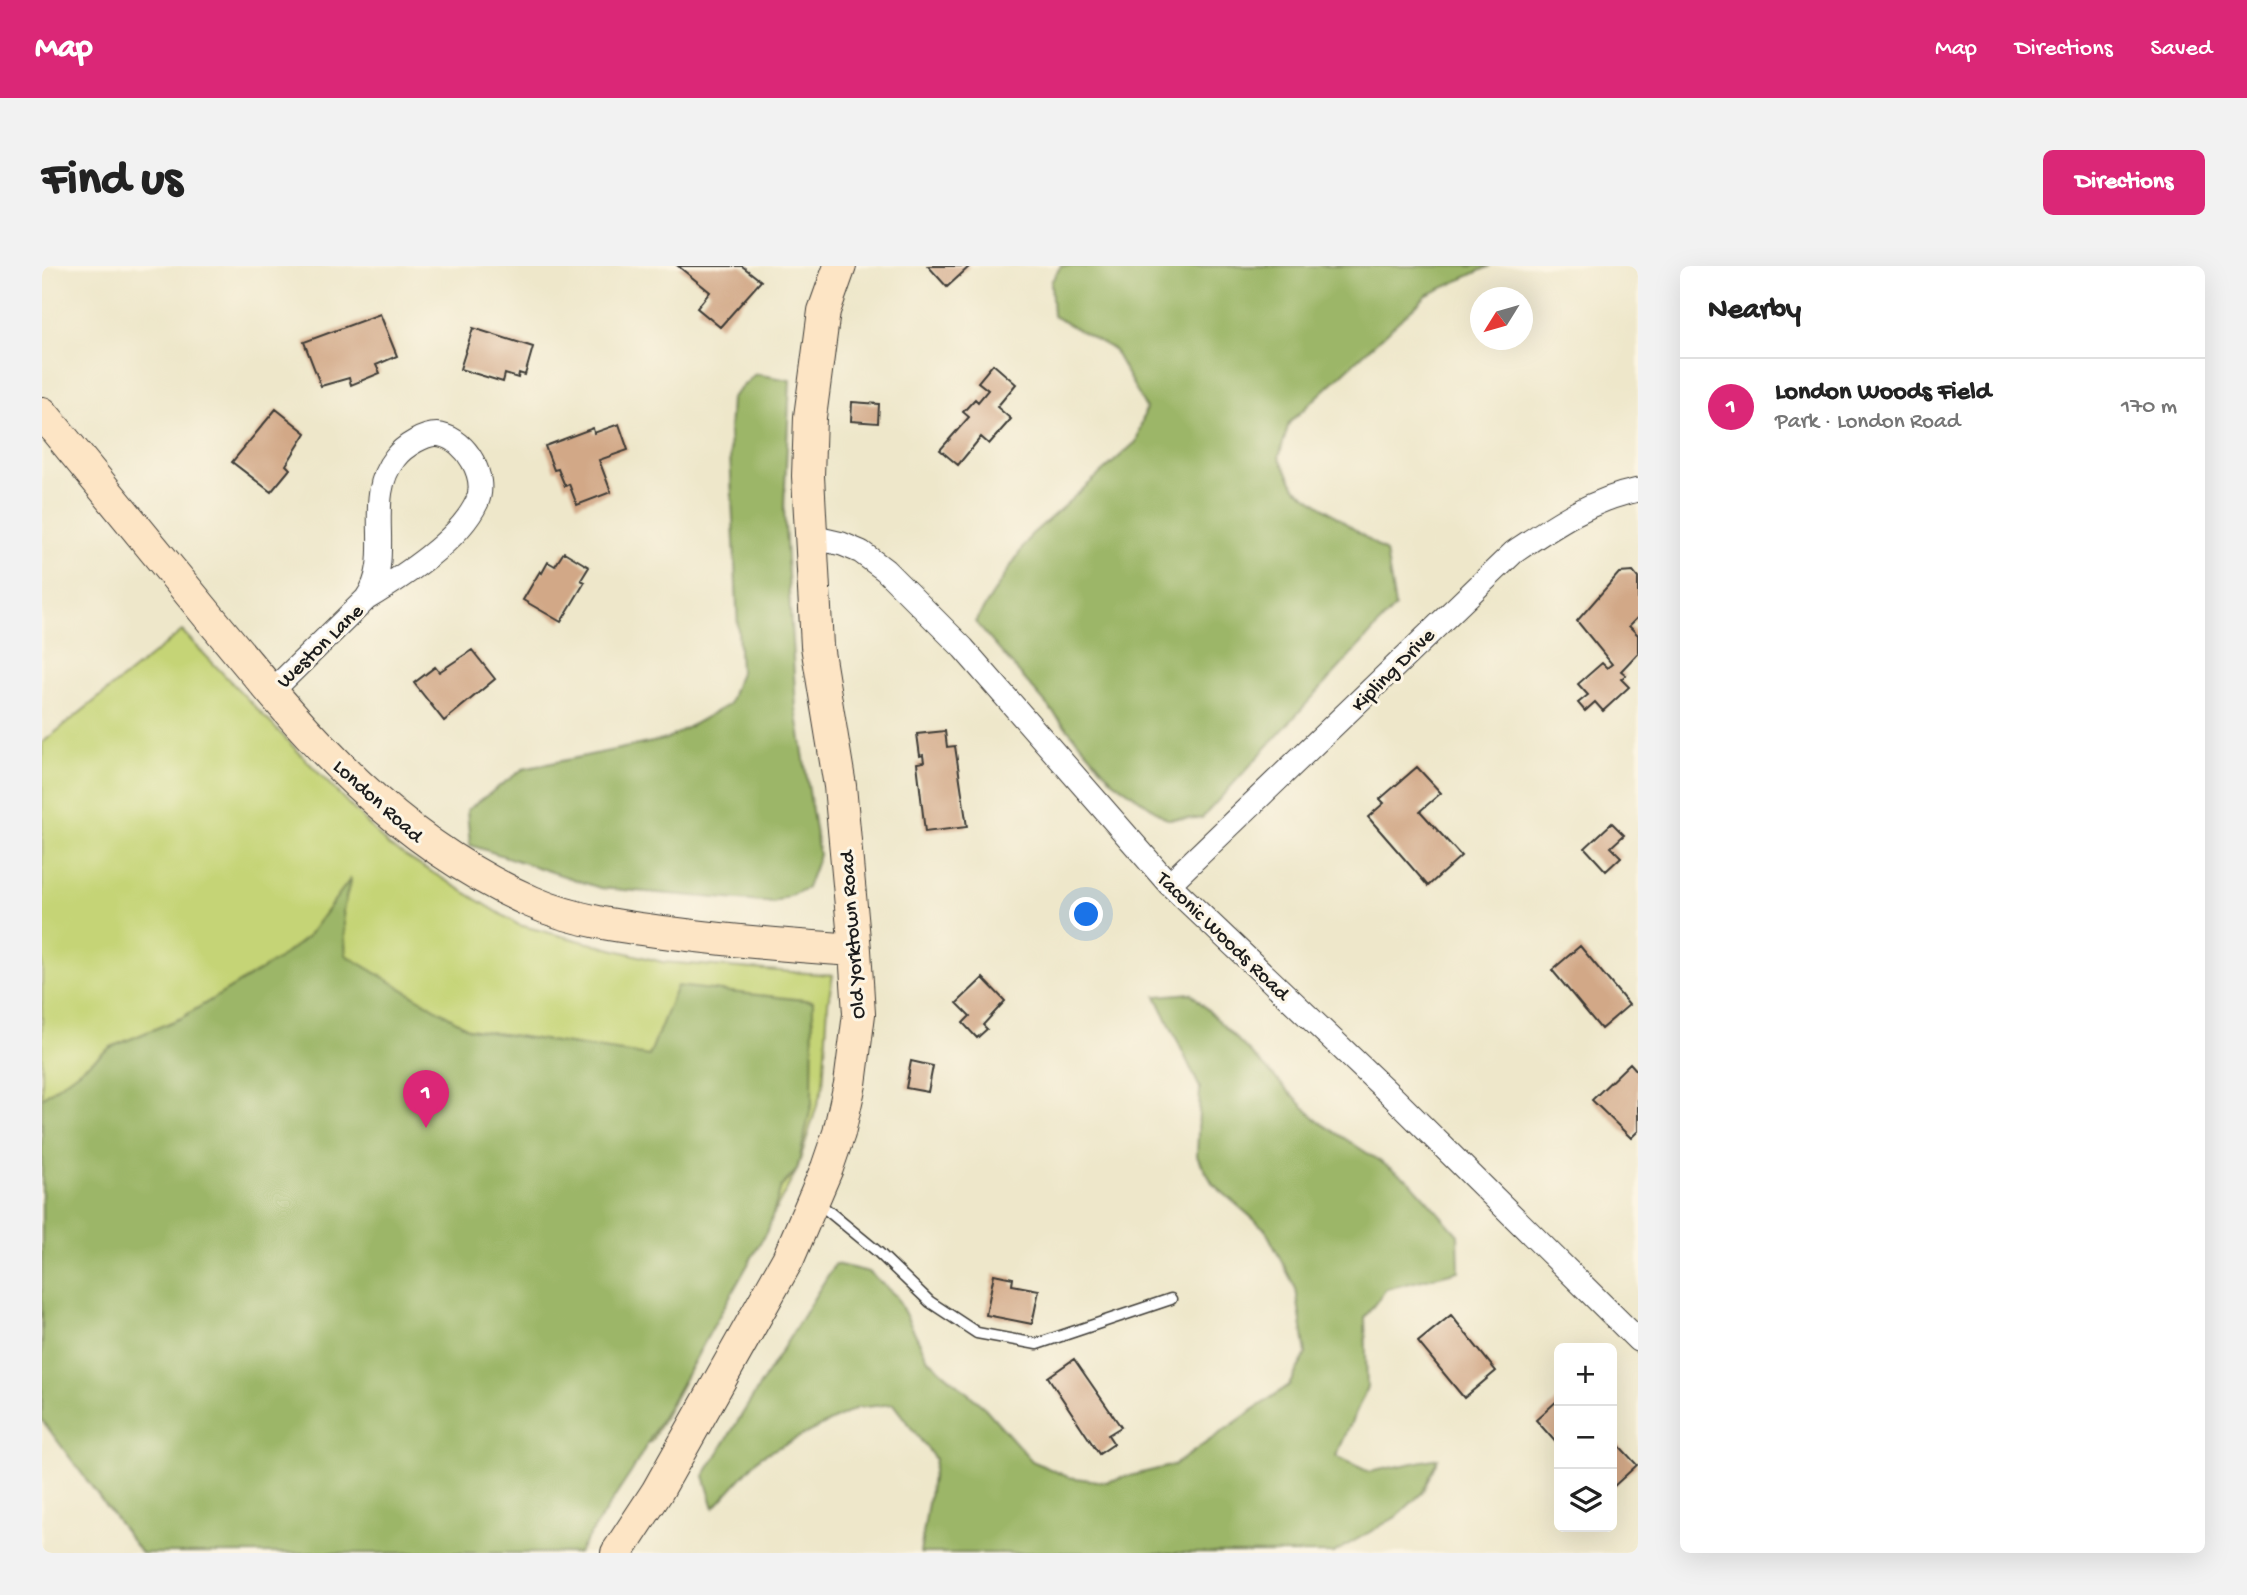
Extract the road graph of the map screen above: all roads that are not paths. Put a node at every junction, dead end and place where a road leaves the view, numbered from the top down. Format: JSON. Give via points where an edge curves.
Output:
{"nodes":[{"id":1,"x":841,"y":266,"type":"edge"},
{"id":2,"x":42,"y":413,"type":"edge"},
{"id":3,"x":1638,"y":490,"type":"edge"},
{"id":4,"x":812,"y":537,"type":"junction"},
{"id":5,"x":366,"y":599,"type":"junction"},
{"id":6,"x":271,"y":692,"type":"junction"},
{"id":7,"x":1169,"y":884,"type":"junction"},
{"id":8,"x":855,"y":950,"type":"junction"},
{"id":9,"x":814,"y":1199,"type":"junction"},
{"id":10,"x":1171,"y":1299,"type":"dead end"},
{"id":11,"x":1638,"y":1340,"type":"edge"},
{"id":12,"x":617,"y":1553,"type":"edge"}],
"edges":[{"from":1,"to":4,"type":"main road","name":"Old Yorktown Road","via":[[824,311],[810,417]]},
{"from":2,"to":6,"type":"main road","name":"London Road"},
{"from":3,"to":7,"type":"street","name":"Kipling Drive","via":[[1572,513],[1514,552]]},
{"from":4,"to":7,"type":"street","name":"Taconic Woods Road","via":[[861,552],[884,570],[963,648]]},
{"from":4,"to":8,"type":"main road","name":"Old Yorktown Road","via":[[817,646],[839,786]]},
{"from":5,"to":5,"type":"street","name":"Weston Lane","via":[[454,534],[477,502],[478,470],[453,439],[437,434],[415,442],[386,469],[377,522],[381,564],[377,584]]},
{"from":5,"to":6,"type":"street","name":"Weston Lane"},
{"from":6,"to":8,"type":"main road","name":"London Road","via":[[391,817],[437,851],[533,902],[610,926],[764,945]]},
{"from":7,"to":11,"type":"street","name":"Taconic Woods Road"},
{"from":8,"to":9,"type":"main road","name":"Old Yorktown Road","via":[[859,1014],[850,1084],[839,1133]]},
{"from":9,"to":10,"type":"lane","via":[[930,1302],[977,1333],[1037,1344]]},
{"from":9,"to":12,"type":"main road","name":"Old Yorktown Road","via":[[741,1346]]}]}
